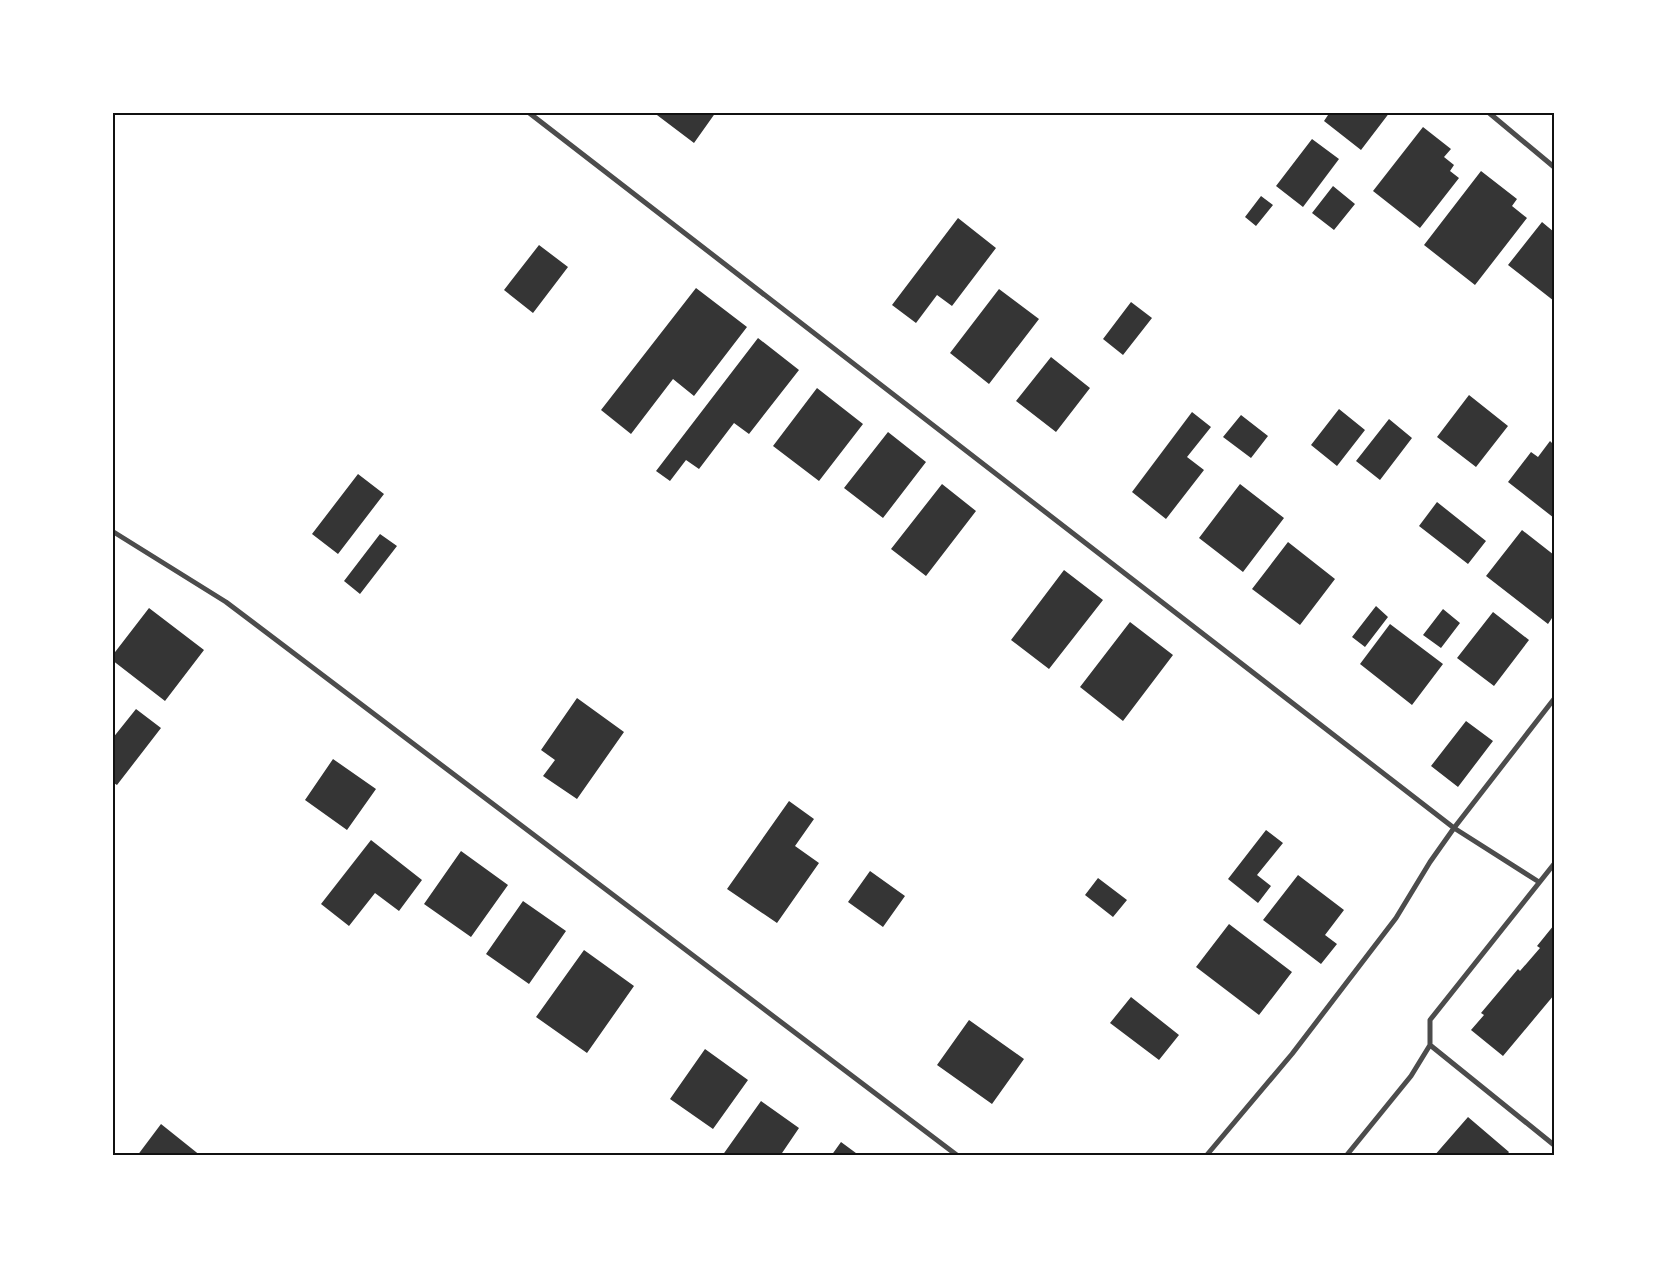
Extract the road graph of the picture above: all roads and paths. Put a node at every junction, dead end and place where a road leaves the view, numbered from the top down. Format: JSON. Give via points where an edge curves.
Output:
{"nodes":[{"id":1,"x":528,"y":112,"type":"edge"},
{"id":2,"x":1488,"y":112,"type":"edge"},
{"id":3,"x":1554,"y":167,"type":"edge"},
{"id":4,"x":112,"y":531,"type":"edge"},
{"id":5,"x":1554,"y":699,"type":"edge"},
{"id":6,"x":1454,"y":828,"type":"junction"},
{"id":7,"x":1554,"y":864,"type":"edge"},
{"id":8,"x":1540,"y":882,"type":"junction"},
{"id":9,"x":1430,"y":1045,"type":"junction"},
{"id":10,"x":1554,"y":1145,"type":"edge"},
{"id":11,"x":958,"y":1156,"type":"edge"},
{"id":12,"x":1206,"y":1156,"type":"edge"},
{"id":13,"x":1346,"y":1156,"type":"edge"}],
"edges":[{"from":1,"to":6,"type":"street"},
{"from":2,"to":3,"type":"street"},
{"from":4,"to":11,"type":"street","via":[[226,602]]},
{"from":5,"to":6,"type":"street"},
{"from":6,"to":8,"type":"street"},
{"from":6,"to":12,"type":"street","via":[[1396,918],[1292,1054]]},
{"from":7,"to":8,"type":"street"},
{"from":8,"to":9,"type":"street","via":[[1430,1020]]},
{"from":9,"to":10,"type":"street"},
{"from":9,"to":13,"type":"street","via":[[1411,1076]]}]}
